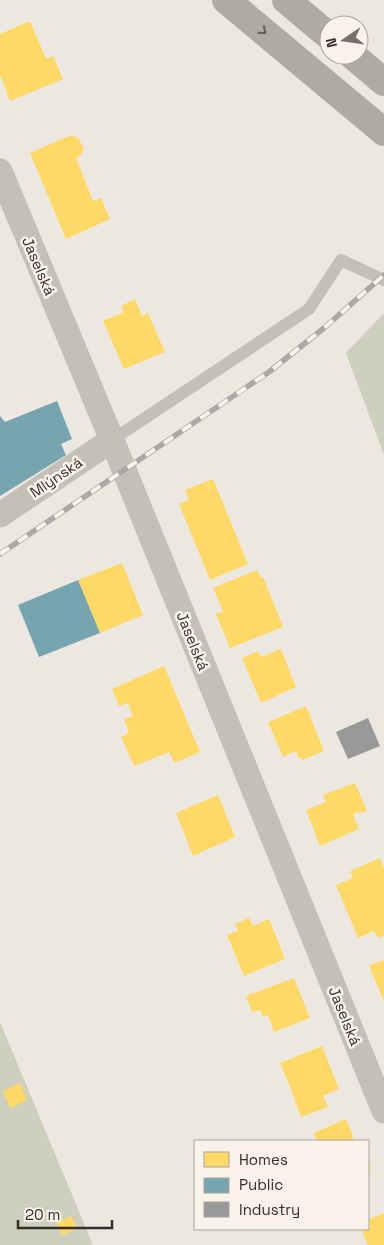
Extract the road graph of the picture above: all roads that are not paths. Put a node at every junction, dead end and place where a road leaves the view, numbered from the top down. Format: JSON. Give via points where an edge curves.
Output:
{"nodes":[{"id":1,"x":226,"y":0,"type":"edge"},
{"id":2,"x":286,"y":0,"type":"edge"},
{"id":3,"x":319,"y":28,"type":"edge"},
{"id":4,"x":364,"y":65,"type":"edge"},
{"id":5,"x":384,"y":82,"type":"edge"},
{"id":6,"x":384,"y":132,"type":"edge"},
{"id":7,"x":0,"y":171,"type":"edge"},
{"id":8,"x":384,"y":280,"type":"edge"},
{"id":9,"x":112,"y":440,"type":"junction"},
{"id":10,"x":0,"y":515,"type":"edge"},
{"id":11,"x":384,"y":1111,"type":"edge"}],
"edges":[{"from":1,"to":6,"type":"highway","one_way":true},
{"from":2,"to":3,"type":"highway"},
{"from":4,"to":5,"type":"highway"},
{"from":7,"to":9,"type":"street","name":"Jaselská"},
{"from":8,"to":9,"type":"lane","via":[[341,260],[309,309]]},
{"from":9,"to":10,"type":"street","name":"Mlýnská"},
{"from":9,"to":11,"type":"street","name":"Jaselská"}]}
